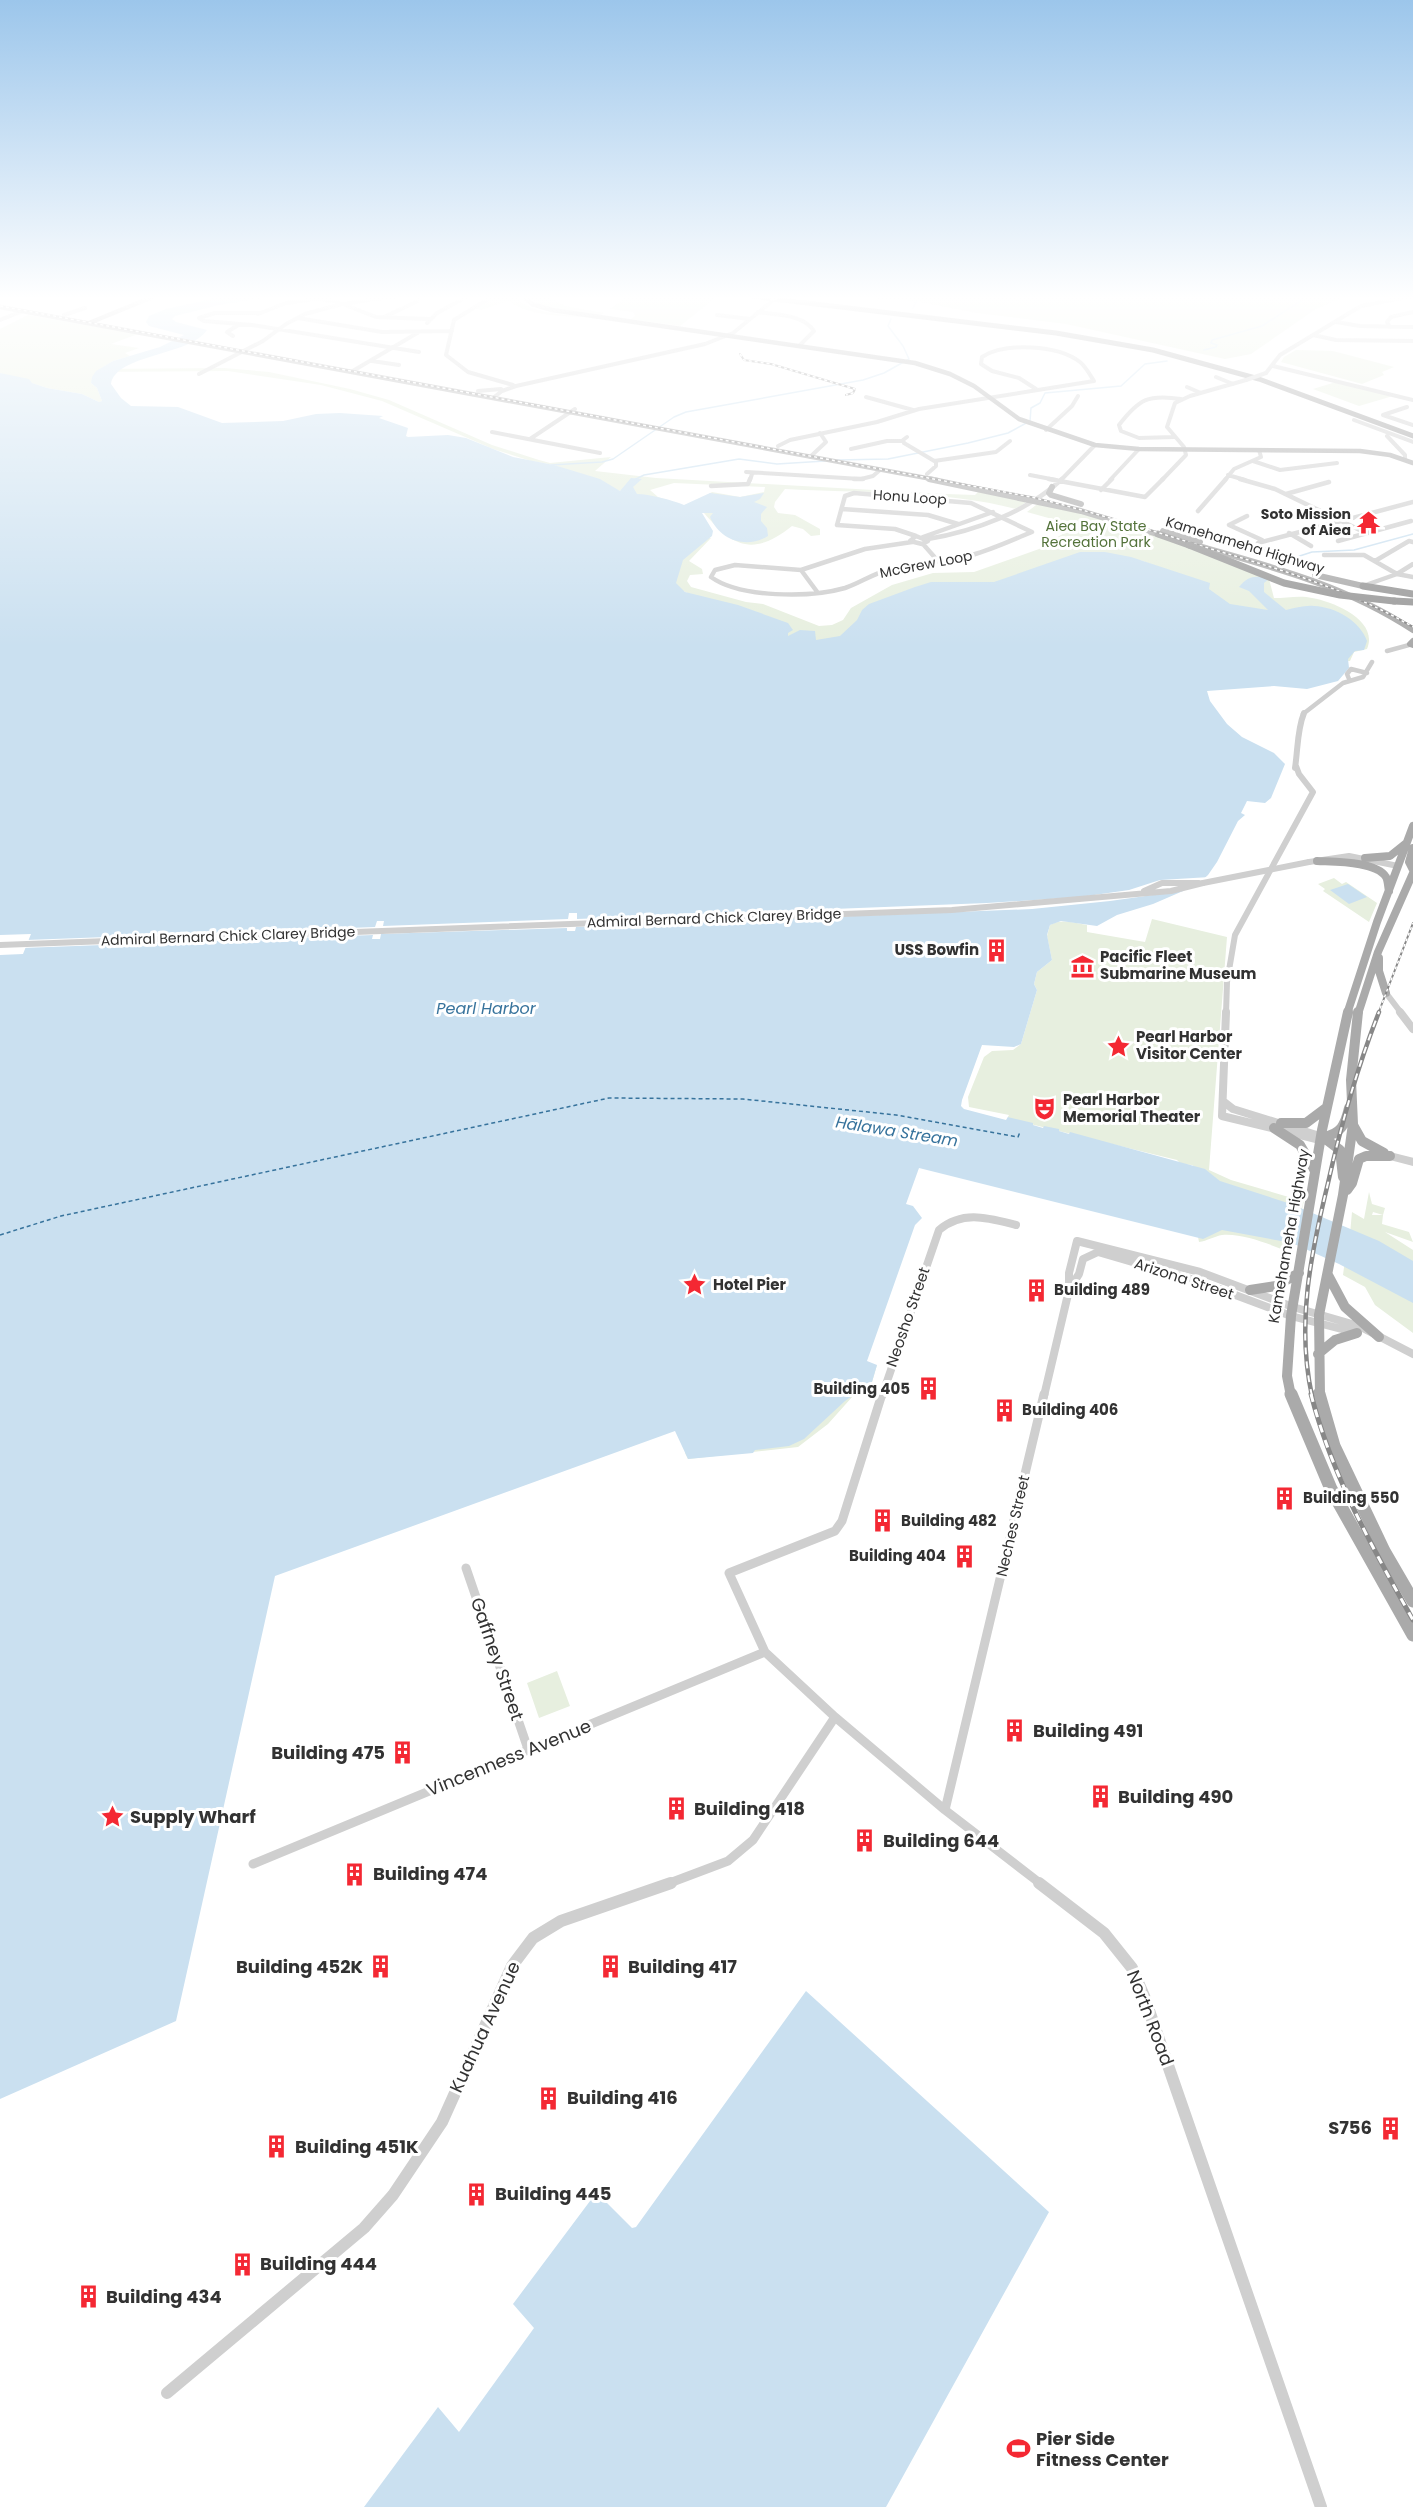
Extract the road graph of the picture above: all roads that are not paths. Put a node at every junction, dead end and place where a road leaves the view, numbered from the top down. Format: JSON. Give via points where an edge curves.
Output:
{"nodes":[{"id":1,"x":569,"y":413,"type":"edge"},
{"id":2,"x":583,"y":413,"type":"edge"},
{"id":3,"x":901,"y":413,"type":"edge"},
{"id":4,"x":1012,"y":413,"type":"edge"},
{"id":5,"x":1064,"y":413,"type":"edge"},
{"id":6,"x":1128,"y":413,"type":"edge"},
{"id":7,"x":1171,"y":413,"type":"edge"},
{"id":8,"x":1350,"y":413,"type":"edge"},
{"id":9,"x":1366,"y":413,"type":"edge"},
{"id":10,"x":1390,"y":413,"type":"edge"},
{"id":11,"x":1353,"y":420,"type":"dead end"},
{"id":12,"x":1413,"y":425,"type":"edge"},
{"id":13,"x":661,"y":427,"type":"junction"},
{"id":14,"x":1046,"y":430,"type":"junction"},
{"id":15,"x":1413,"y":430,"type":"edge"},
{"id":16,"x":492,"y":432,"type":"dead end"},
{"id":17,"x":820,"y":433,"type":"junction"},
{"id":18,"x":1387,"y":436,"type":"dead end"},
{"id":19,"x":1413,"y":436,"type":"edge"},
{"id":20,"x":1174,"y":437,"type":"junction"},
{"id":21,"x":530,"y":439,"type":"junction"},
{"id":22,"x":1010,"y":441,"type":"dead end"},
{"id":23,"x":1413,"y":442,"type":"edge"},
{"id":24,"x":1095,"y":445,"type":"junction"},
{"id":25,"x":778,"y":446,"type":"junction"},
{"id":26,"x":764,"y":449,"type":"junction"},
{"id":27,"x":793,"y":449,"type":"junction"},
{"id":28,"x":851,"y":449,"type":"dead end"},
{"id":29,"x":1139,"y":449,"type":"junction"},
{"id":30,"x":1186,"y":450,"type":"junction"},
{"id":31,"x":1259,"y":450,"type":"junction"},
{"id":32,"x":600,"y":453,"type":"dead end"},
{"id":33,"x":814,"y":456,"type":"junction"},
{"id":34,"x":838,"y":460,"type":"junction"},
{"id":35,"x":1253,"y":460,"type":"junction"},
{"id":36,"x":1405,"y":460,"type":"junction"},
{"id":37,"x":934,"y":461,"type":"junction"},
{"id":38,"x":867,"y":463,"type":"junction"},
{"id":39,"x":1413,"y":463,"type":"edge"},
{"id":40,"x":1337,"y":464,"type":"dead end"},
{"id":41,"x":902,"y":469,"type":"junction"},
{"id":42,"x":880,"y":470,"type":"junction"},
{"id":43,"x":746,"y":472,"type":"dead end"},
{"id":44,"x":753,"y":474,"type":"junction"},
{"id":45,"x":927,"y":474,"type":"junction"},
{"id":46,"x":1030,"y":475,"type":"dead end"},
{"id":47,"x":1228,"y":475,"type":"junction"},
{"id":48,"x":1058,"y":481,"type":"junction"},
{"id":49,"x":1329,"y":482,"type":"dead end"},
{"id":50,"x":711,"y":486,"type":"dead end"},
{"id":51,"x":1052,"y":487,"type":"junction"},
{"id":52,"x":1101,"y":490,"type":"junction"},
{"id":53,"x":1286,"y":494,"type":"junction"},
{"id":54,"x":1036,"y":497,"type":"junction"},
{"id":55,"x":1413,"y":502,"type":"edge"},
{"id":56,"x":1086,"y":508,"type":"junction"},
{"id":57,"x":842,"y":509,"type":"junction"},
{"id":58,"x":1016,"y":511,"type":"junction"},
{"id":59,"x":1198,"y":511,"type":"dead end"},
{"id":60,"x":993,"y":512,"type":"junction"},
{"id":61,"x":1001,"y":516,"type":"junction"},
{"id":62,"x":1247,"y":516,"type":"dead end"},
{"id":63,"x":1339,"y":520,"type":"junction"},
{"id":64,"x":1411,"y":521,"type":"dead end"},
{"id":65,"x":958,"y":524,"type":"junction"},
{"id":66,"x":1288,"y":533,"type":"junction"},
{"id":67,"x":1366,"y":533,"type":"junction"},
{"id":68,"x":1158,"y":534,"type":"junction"},
{"id":69,"x":916,"y":536,"type":"junction"},
{"id":70,"x":926,"y":538,"type":"junction"},
{"id":71,"x":1262,"y":540,"type":"junction"},
{"id":72,"x":1338,"y":541,"type":"dead end"},
{"id":73,"x":912,"y":542,"type":"junction"},
{"id":74,"x":1413,"y":542,"type":"edge"},
{"id":75,"x":923,"y":544,"type":"junction"},
{"id":76,"x":1311,"y":546,"type":"dead end"},
{"id":77,"x":1281,"y":554,"type":"dead end"},
{"id":78,"x":1324,"y":555,"type":"dead end"},
{"id":79,"x":938,"y":561,"type":"junction"},
{"id":80,"x":1375,"y":561,"type":"junction"},
{"id":81,"x":1413,"y":564,"type":"edge"},
{"id":82,"x":1283,"y":567,"type":"junction"},
{"id":83,"x":801,"y":570,"type":"junction"},
{"id":84,"x":1396,"y":574,"type":"junction"},
{"id":85,"x":1413,"y":577,"type":"edge"},
{"id":86,"x":1364,"y":586,"type":"junction"},
{"id":87,"x":818,"y":593,"type":"junction"},
{"id":88,"x":1413,"y":594,"type":"edge"},
{"id":89,"x":1413,"y":602,"type":"edge"},
{"id":90,"x":1413,"y":622,"type":"edge"},
{"id":91,"x":1413,"y":630,"type":"edge"},
{"id":92,"x":1412,"y":643,"type":"edge"},
{"id":93,"x":1387,"y":651,"type":"dead end"},
{"id":94,"x":1372,"y":662,"type":"dead end"},
{"id":95,"x":1367,"y":673,"type":"junction"},
{"id":96,"x":1349,"y":679,"type":"junction"},
{"id":97,"x":1413,"y":826,"type":"edge"},
{"id":98,"x":1410,"y":845,"type":"edge"},
{"id":99,"x":1365,"y":858,"type":"junction"},
{"id":100,"x":1313,"y":861,"type":"junction"},
{"id":101,"x":1398,"y":866,"type":"junction"},
{"id":102,"x":1413,"y":871,"type":"edge"},
{"id":103,"x":1389,"y":891,"type":"junction"},
{"id":104,"x":1413,"y":892,"type":"edge"},
{"id":105,"x":1401,"y":902,"type":"junction"},
{"id":106,"x":0,"y":945,"type":"edge"},
{"id":107,"x":1378,"y":952,"type":"junction"},
{"id":108,"x":1386,"y":993,"type":"joint"},
{"id":109,"x":1413,"y":1029,"type":"edge"},
{"id":110,"x":1352,"y":1099,"type":"junction"},
{"id":111,"x":1224,"y":1102,"type":"junction"},
{"id":112,"x":1326,"y":1108,"type":"junction"},
{"id":113,"x":1353,"y":1124,"type":"junction"},
{"id":114,"x":1277,"y":1126,"type":"junction"},
{"id":115,"x":1323,"y":1137,"type":"junction"},
{"id":116,"x":1390,"y":1156,"type":"junction"},
{"id":117,"x":1413,"y":1162,"type":"edge"},
{"id":118,"x":1315,"y":1173,"type":"junction"},
{"id":119,"x":1344,"y":1183,"type":"junction"},
{"id":120,"x":1343,"y":1196,"type":"junction"},
{"id":121,"x":1016,"y":1225,"type":"dead end"},
{"id":122,"x":1077,"y":1241,"type":"joint"},
{"id":123,"x":1300,"y":1267,"type":"junction"},
{"id":124,"x":1328,"y":1271,"type":"junction"},
{"id":125,"x":1069,"y":1290,"type":"junction"},
{"id":126,"x":1250,"y":1290,"type":"junction"},
{"id":127,"x":1292,"y":1311,"type":"junction"},
{"id":128,"x":1319,"y":1318,"type":"junction"},
{"id":129,"x":1357,"y":1333,"type":"junction"},
{"id":130,"x":1379,"y":1337,"type":"junction"},
{"id":131,"x":1318,"y":1354,"type":"junction"},
{"id":132,"x":1413,"y":1356,"type":"edge"},
{"id":133,"x":466,"y":1568,"type":"dead end"},
{"id":134,"x":729,"y":1573,"type":"joint"},
{"id":135,"x":1413,"y":1601,"type":"edge"},
{"id":136,"x":1413,"y":1635,"type":"edge"},
{"id":137,"x":765,"y":1652,"type":"junction"},
{"id":138,"x":836,"y":1717,"type":"junction"},
{"id":139,"x":528,"y":1749,"type":"junction"},
{"id":140,"x":945,"y":1810,"type":"junction"},
{"id":141,"x":253,"y":1864,"type":"dead end"},
{"id":142,"x":167,"y":2393,"type":"dead end"},
{"id":143,"x":1321,"y":2507,"type":"edge"}],
"edges":[{"from":1,"to":21,"type":"street"},
{"from":2,"to":13,"type":"main road","name":"Kamehameha Highway"},
{"from":3,"to":17,"type":"street"},
{"from":4,"to":14,"type":"main road"},
{"from":5,"to":14,"type":"street"},
{"from":6,"to":20,"type":"street","via":[[1119,425],[1121,431],[1151,439]]},
{"from":7,"to":20,"type":"street","via":[[1167,427]]},
{"from":8,"to":19,"type":"highway"},
{"from":9,"to":15,"type":"highway"},
{"from":10,"to":12,"type":"street","via":[[1383,415]]},
{"from":11,"to":23,"type":"street"},
{"from":13,"to":25,"type":"main road","name":"Kamehameha Highway"},
{"from":13,"to":26,"type":"main road","name":"Kamehameha Highway"},
{"from":14,"to":24,"type":"main road"},
{"from":16,"to":21,"type":"street"},
{"from":17,"to":25,"type":"street","via":[[787,440]]},
{"from":17,"to":33,"type":"street","via":[[826,442]]},
{"from":18,"to":36,"type":"street","via":[[1405,454]]},
{"from":20,"to":30,"type":"street"},
{"from":21,"to":32,"type":"street"},
{"from":22,"to":37,"type":"street","via":[[996,452]]},
{"from":24,"to":29,"type":"main road"},
{"from":24,"to":48,"type":"street","name":"McGrew Loop"},
{"from":25,"to":26,"type":"main road"},
{"from":25,"to":27,"type":"main road","name":"Kamehameha Highway"},
{"from":26,"to":27,"type":"main road"},
{"from":26,"to":33,"type":"main road","name":"Kamehameha Highway"},
{"from":27,"to":33,"type":"main road","name":"Kamehameha Highway"},
{"from":28,"to":37,"type":"street","via":[[905,439]]},
{"from":29,"to":30,"type":"main road"},
{"from":29,"to":52,"type":"street"},
{"from":30,"to":31,"type":"main road"},
{"from":30,"to":52,"type":"street","via":[[1145,497]]},
{"from":31,"to":35,"type":"street","via":[[1263,456]]},
{"from":31,"to":36,"type":"main road","via":[[1360,451]]},
{"from":33,"to":34,"type":"main road","name":"Kamehameha Highway"},
{"from":34,"to":38,"type":"main road","name":"Kamehameha Highway"},
{"from":34,"to":42,"type":"main road","name":"Kamehameha Highway"},
{"from":35,"to":40,"type":"street","via":[[1280,470]]},
{"from":35,"to":47,"type":"street"},
{"from":36,"to":39,"type":"main road"},
{"from":37,"to":45,"type":"street","via":[[936,465]]},
{"from":38,"to":41,"type":"main road","name":"Kamehameha Highway"},
{"from":38,"to":42,"type":"main road"},
{"from":41,"to":42,"type":"main road"},
{"from":41,"to":45,"type":"main road","name":"Kamehameha Highway"},
{"from":42,"to":44,"type":"street","via":[[861,479]]},
{"from":42,"to":54,"type":"main road","name":"Kamehameha Highway"},
{"from":43,"to":44,"type":"street"},
{"from":44,"to":50,"type":"street","via":[[748,484]]},
{"from":45,"to":54,"type":"main road","name":"Kamehameha Highway"},
{"from":46,"to":48,"type":"street"},
{"from":47,"to":53,"type":"street"},
{"from":47,"to":59,"type":"street"},
{"from":48,"to":51,"type":"street","name":"McGrew Loop"},
{"from":48,"to":52,"type":"street"},
{"from":49,"to":53,"type":"street"},
{"from":51,"to":54,"type":"street","name":"McGrew Loop"},
{"from":51,"to":56,"type":"main road","via":[[1051,495]]},
{"from":53,"to":63,"type":"street"},
{"from":54,"to":56,"type":"main road","name":"Kamehameha Highway"},
{"from":54,"to":58,"type":"street","name":"McGrew Loop"},
{"from":54,"to":68,"type":"main road","name":"Kamehameha Highway"},
{"from":55,"to":63,"type":"street"},
{"from":56,"to":82,"type":"main road","name":"Kamehameha Highway"},
{"from":57,"to":60,"type":"street","name":"Honu Loop","via":[[845,496],[855,493],[960,501]]},
{"from":57,"to":65,"type":"street","via":[[928,516]]},
{"from":57,"to":69,"type":"street","via":[[837,525],[895,530]]},
{"from":58,"to":60,"type":"street","name":"McGrew Loop"},
{"from":58,"to":61,"type":"street","name":"McGrew Loop"},
{"from":60,"to":61,"type":"street","name":"Honu Loop"},
{"from":60,"to":65,"type":"street","name":"McGrew Loop"},
{"from":61,"to":70,"type":"street","name":"McGrew Loop","via":[[942,537]]},
{"from":61,"to":79,"type":"street","name":"McGrew Loop","via":[[1032,534],[971,556]]},
{"from":62,"to":71,"type":"street","via":[[1229,525]]},
{"from":63,"to":66,"type":"street"},
{"from":63,"to":67,"type":"street"},
{"from":64,"to":67,"type":"street"},
{"from":65,"to":70,"type":"street","name":"McGrew Loop"},
{"from":66,"to":71,"type":"street"},
{"from":66,"to":76,"type":"street"},
{"from":67,"to":72,"type":"street"},
{"from":68,"to":89,"type":"highway","bridge":true,"via":[[1284,583],[1340,595]]},
{"from":68,"to":91,"type":"main road","name":"Kamehameha Highway","via":[[1342,591]]},
{"from":69,"to":70,"type":"street"},
{"from":69,"to":73,"type":"street","via":[[910,539]]},
{"from":70,"to":75,"type":"street"},
{"from":71,"to":77,"type":"street","via":[[1257,546]]},
{"from":73,"to":75,"type":"street","name":"McGrew Loop"},
{"from":73,"to":83,"type":"street","name":"McGrew Loop","via":[[861,550]]},
{"from":74,"to":80,"type":"street"},
{"from":75,"to":79,"type":"street"},
{"from":78,"to":80,"type":"street","via":[[1356,553]]},
{"from":79,"to":87,"type":"street","name":"McGrew Loop","via":[[884,570],[847,587]]},
{"from":80,"to":84,"type":"street"},
{"from":81,"to":84,"type":"street"},
{"from":82,"to":86,"type":"main road","name":"Kamehameha Highway"},
{"from":82,"to":90,"type":"main road","name":"Kamehameha Highway","via":[[1358,592]]},
{"from":83,"to":87,"type":"street"},
{"from":83,"to":87,"type":"street","name":"McGrew Loop","via":[[735,565],[720,567],[711,577],[729,587],[783,594]]},
{"from":84,"to":85,"type":"street"},
{"from":84,"to":86,"type":"street"},
{"from":86,"to":88,"type":"highway"},
{"from":92,"to":93,"type":"street"},
{"from":94,"to":95,"type":"street"},
{"from":95,"to":96,"type":"street"},
{"from":95,"to":96,"type":"street","via":[[1361,669],[1348,670]]},
{"from":96,"to":111,"type":"street","via":[[1304,712],[1294,775],[1313,792],[1235,935],[1227,982]]},
{"from":97,"to":98,"type":"main road","name":"Kamehameha Highway"},
{"from":98,"to":99,"type":"main road","via":[[1390,856]]},
{"from":98,"to":101,"type":"main road","name":"Kamehameha Highway"},
{"from":98,"to":102,"type":"main road"},
{"from":99,"to":100,"type":"street","name":"Admiral Bernard Chick Clarey Bridge","via":[[1341,856]]},
{"from":99,"to":101,"type":"street","name":"Admiral Bernard Chick Clarey Bridge"},
{"from":100,"to":103,"type":"main road","via":[[1369,866],[1386,877]]},
{"from":100,"to":106,"type":"street","name":"Admiral Bernard Chick Clarey Bridge","bridge":true,"via":[[1171,891],[952,910]]},
{"from":101,"to":102,"type":"main road"},
{"from":101,"to":103,"type":"main road","name":"Kamehameha Highway"},
{"from":102,"to":105,"type":"main road"},
{"from":103,"to":112,"type":"main road","name":"Kamehameha Highway","via":[[1345,1021]]},
{"from":104,"to":105,"type":"main road"},
{"from":105,"to":107,"type":"main road"},
{"from":107,"to":108,"type":"main road"},
{"from":107,"to":110,"type":"main road","via":[[1358,1009]]},
{"from":108,"to":109,"type":"street"},
{"from":110,"to":113,"type":"main road"},
{"from":110,"to":115,"type":"main road","via":[[1342,1131]]},
{"from":111,"to":114,"type":"street"},
{"from":111,"to":114,"type":"street","via":[[1222,1116]]},
{"from":112,"to":114,"type":"main road","via":[[1306,1123]]},
{"from":112,"to":115,"type":"main road","name":"Kamehameha Highway"},
{"from":113,"to":116,"type":"main road","via":[[1362,1141]]},
{"from":113,"to":119,"type":"main road"},
{"from":114,"to":115,"type":"street","via":[[1316,1139]]},
{"from":114,"to":118,"type":"main road","via":[[1302,1145]]},
{"from":115,"to":118,"type":"main road","name":"Kamehameha Highway"},
{"from":115,"to":119,"type":"main road","via":[[1340,1150]]},
{"from":116,"to":117,"type":"street"},
{"from":116,"to":120,"type":"main road","via":[[1359,1159],[1352,1183]]},
{"from":118,"to":123,"type":"main road","name":"Kamehameha Highway"},
{"from":119,"to":120,"type":"main road"},
{"from":120,"to":124,"type":"main road"},
{"from":121,"to":134,"type":"street","name":"Neosho Street","via":[[972,1216],[951,1220],[936,1236],[842,1521],[835,1531]]},
{"from":122,"to":125,"type":"street","name":"Neches Street"},
{"from":122,"to":126,"type":"street","name":"Arizona Street","via":[[1187,1268]]},
{"from":123,"to":126,"type":"main road","via":[[1276,1286]]},
{"from":123,"to":127,"type":"main road","name":"Kamehameha Highway"},
{"from":124,"to":128,"type":"main road"},
{"from":124,"to":130,"type":"main road","via":[[1344,1307]]},
{"from":125,"to":127,"type":"street","name":"Arizona Street","via":[[1083,1259],[1098,1252]]},
{"from":125,"to":140,"type":"street","name":"Neches Street"},
{"from":126,"to":127,"type":"street","name":"Arizona Street"},
{"from":127,"to":128,"type":"street","name":"Arizona Street"},
{"from":127,"to":136,"type":"main road","name":"Kamehameha Highway","via":[[1287,1376],[1293,1403],[1331,1489]]},
{"from":128,"to":129,"type":"street"},
{"from":128,"to":130,"type":"street","via":[[1359,1326]]},
{"from":128,"to":131,"type":"main road"},
{"from":129,"to":130,"type":"street"},
{"from":129,"to":131,"type":"main road","via":[[1328,1342]]},
{"from":130,"to":132,"type":"street"},
{"from":131,"to":135,"type":"main road","via":[[1319,1393],[1334,1446],[1384,1551]]},
{"from":133,"to":139,"type":"street","name":"Gaffney Street"},
{"from":134,"to":137,"type":"street","name":"North Road"},
{"from":137,"to":138,"type":"street","name":"North Road"},
{"from":137,"to":139,"type":"street","name":"Vincenness Avenue"},
{"from":138,"to":140,"type":"street","name":"North Road"},
{"from":138,"to":142,"type":"street","name":"Kuahua Avenue","via":[[753,1840],[737,1856],[561,1921],[533,1938],[512,1966],[442,2122],[393,2195],[364,2228]]},
{"from":139,"to":141,"type":"street","name":"Vincenness Avenue"},
{"from":140,"to":143,"type":"street","name":"North Road","via":[[1104,1933],[1132,1968]]}]}
